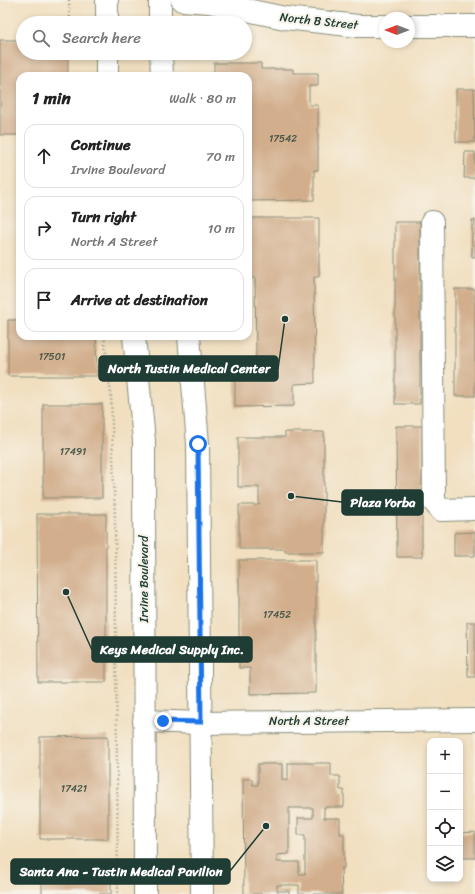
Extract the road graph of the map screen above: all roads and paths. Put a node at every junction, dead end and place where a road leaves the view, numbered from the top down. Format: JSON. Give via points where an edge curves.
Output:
{"nodes":[{"id":1,"x":69,"y":0,"type":"edge"},
{"id":2,"x":107,"y":0,"type":"edge"},
{"id":3,"x":160,"y":0,"type":"edge"},
{"id":4,"x":182,"y":0,"type":"edge"},
{"id":5,"x":70,"y":16,"type":"edge"},
{"id":6,"x":107,"y":16,"type":"edge"},
{"id":7,"x":160,"y":16,"type":"edge"},
{"id":8,"x":379,"y":26,"type":"edge"},
{"id":9,"x":415,"y":26,"type":"edge"},
{"id":10,"x":475,"y":26,"type":"edge"},
{"id":11,"x":107,"y":60,"type":"edge"},
{"id":12,"x":161,"y":60,"type":"edge"},
{"id":13,"x":107,"y":72,"type":"edge"},
{"id":14,"x":162,"y":72,"type":"edge"},
{"id":15,"x":432,"y":222,"type":"dead end"},
{"id":16,"x":104,"y":340,"type":"edge"},
{"id":17,"x":134,"y":340,"type":"edge"},
{"id":18,"x":189,"y":340,"type":"edge"},
{"id":19,"x":475,"y":509,"type":"edge"},
{"id":20,"x":475,"y":720,"type":"edge"},
{"id":21,"x":144,"y":721,"type":"junction"},
{"id":22,"x":201,"y":722,"type":"junction"},
{"id":23,"x":118,"y":894,"type":"edge"},
{"id":24,"x":145,"y":894,"type":"edge"},
{"id":25,"x":202,"y":894,"type":"edge"}],
"edges":[{"from":1,"to":5,"type":"path"},
{"from":2,"to":6,"type":"main road"},
{"from":3,"to":7,"type":"main road"},
{"from":4,"to":8,"type":"main road","name":"North B Street","via":[[209,2],[286,18]]},
{"from":9,"to":10,"type":"main road"},
{"from":11,"to":13,"type":"main road"},
{"from":12,"to":14,"type":"main road"},
{"from":15,"to":19,"type":"main road","via":[[434,502],[441,510]]},
{"from":16,"to":23,"type":"path","via":[[111,395],[115,519]]},
{"from":17,"to":21,"type":"main road","name":"Irvine Boulevard","via":[[144,441]]},
{"from":18,"to":22,"type":"main road","via":[[198,444]]},
{"from":20,"to":22,"type":"main road","name":"North A Street"},
{"from":21,"to":22,"type":"main road","name":"North A Street"},
{"from":21,"to":24,"type":"main road","name":"Irvine Boulevard"},
{"from":22,"to":25,"type":"main road"}]}
